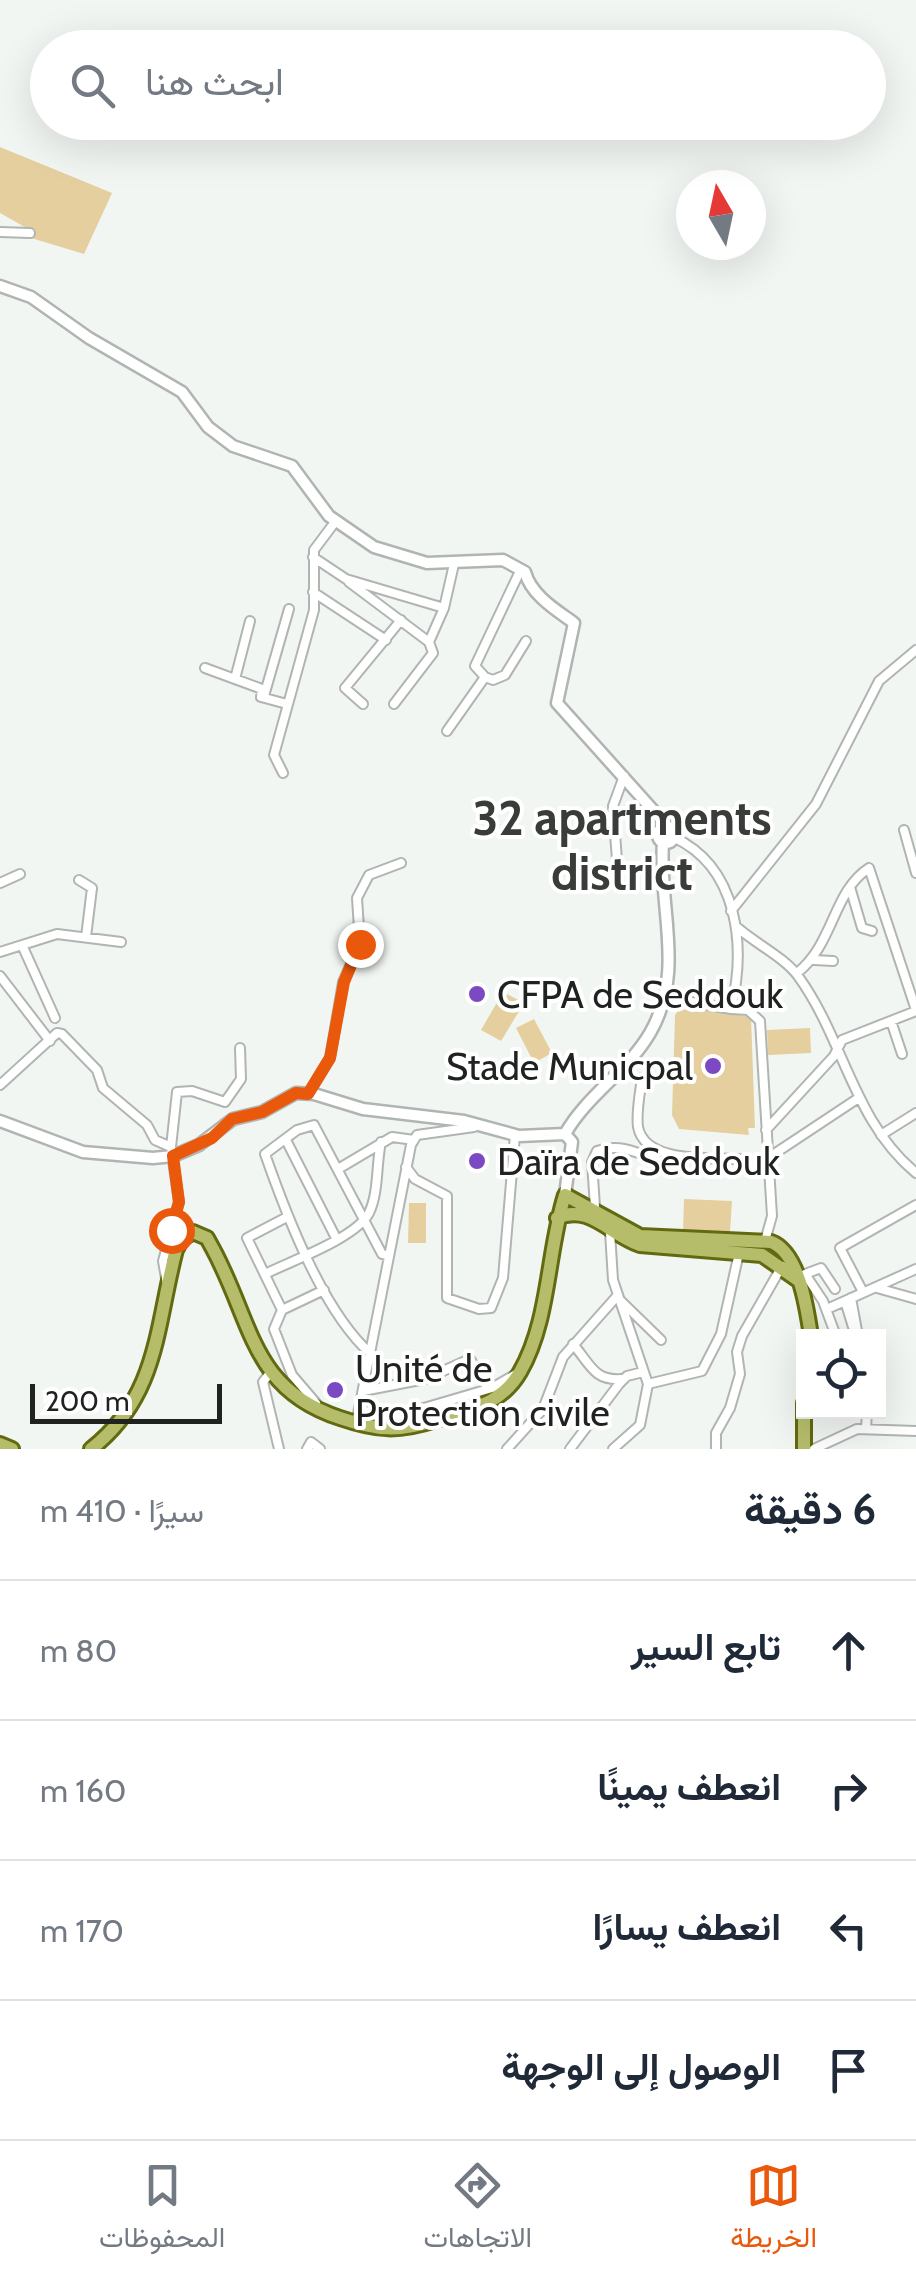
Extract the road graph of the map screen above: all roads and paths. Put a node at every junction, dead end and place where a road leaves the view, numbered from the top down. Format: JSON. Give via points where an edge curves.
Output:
{"nodes":[{"id":1,"x":0,"y":232,"type":"edge"},
{"id":2,"x":30,"y":233,"type":"dead end"},
{"id":3,"x":2,"y":288,"type":"edge"},
{"id":4,"x":335,"y":522,"type":"junction"},
{"id":5,"x":313,"y":557,"type":"junction"},
{"id":6,"x":454,"y":564,"type":"junction"},
{"id":7,"x":521,"y":569,"type":"junction"},
{"id":8,"x":346,"y":579,"type":"junction"},
{"id":9,"x":313,"y":592,"type":"junction"},
{"id":10,"x":444,"y":608,"type":"junction"},
{"id":11,"x":289,"y":609,"type":"dead end"},
{"id":12,"x":401,"y":620,"type":"junction"},
{"id":13,"x":250,"y":621,"type":"dead end"},
{"id":14,"x":386,"y":640,"type":"junction"},
{"id":15,"x":526,"y":641,"type":"dead end"},
{"id":16,"x":429,"y":642,"type":"junction"},
{"id":17,"x":916,"y":650,"type":"edge"},
{"id":18,"x":205,"y":668,"type":"dead end"},
{"id":19,"x":485,"y":677,"type":"junction"},
{"id":20,"x":235,"y":679,"type":"junction"},
{"id":21,"x":264,"y":698,"type":"junction"},
{"id":22,"x":288,"y":704,"type":"junction"},
{"id":23,"x":363,"y":704,"type":"dead end"},
{"id":24,"x":394,"y":704,"type":"dead end"},
{"id":25,"x":447,"y":731,"type":"dead end"},
{"id":26,"x":283,"y":774,"type":"dead end"},
{"id":27,"x":625,"y":775,"type":"junction"},
{"id":28,"x":904,"y":830,"type":"dead end"},
{"id":29,"x":665,"y":831,"type":"junction"},
{"id":30,"x":401,"y":862,"type":"dead end"},
{"id":31,"x":916,"y":873,"type":"edge"},
{"id":32,"x":20,"y":874,"type":"dead end"},
{"id":33,"x":618,"y":874,"type":"dead end"},
{"id":34,"x":79,"y":880,"type":"dead end"},
{"id":35,"x":0,"y":883,"type":"edge"},
{"id":36,"x":850,"y":887,"type":"junction"},
{"id":37,"x":731,"y":912,"type":"junction"},
{"id":38,"x":738,"y":928,"type":"junction"},
{"id":39,"x":872,"y":931,"type":"dead end"},
{"id":40,"x":86,"y":936,"type":"junction"},
{"id":41,"x":121,"y":942,"type":"dead end"},
{"id":42,"x":22,"y":945,"type":"junction"},
{"id":43,"x":0,"y":952,"type":"edge"},
{"id":44,"x":814,"y":960,"type":"junction"},
{"id":45,"x":833,"y":961,"type":"dead end"},
{"id":46,"x":797,"y":973,"type":"junction"},
{"id":47,"x":0,"y":976,"type":"edge"},
{"id":48,"x":663,"y":996,"type":"junction"},
{"id":49,"x":732,"y":1010,"type":"junction"},
{"id":50,"x":916,"y":1011,"type":"edge"},
{"id":51,"x":55,"y":1018,"type":"dead end"},
{"id":52,"x":891,"y":1021,"type":"junction"},
{"id":53,"x":50,"y":1041,"type":"junction"},
{"id":54,"x":240,"y":1048,"type":"dead end"},
{"id":55,"x":839,"y":1048,"type":"junction"},
{"id":56,"x":902,"y":1054,"type":"dead end"},
{"id":57,"x":642,"y":1078,"type":"dead end"},
{"id":58,"x":0,"y":1085,"type":"edge"},
{"id":59,"x":308,"y":1094,"type":"junction"},
{"id":60,"x":857,"y":1099,"type":"junction"},
{"id":61,"x":916,"y":1113,"type":"edge"},
{"id":62,"x":0,"y":1121,"type":"edge"},
{"id":63,"x":474,"y":1127,"type":"junction"},
{"id":64,"x":766,"y":1130,"type":"junction"},
{"id":65,"x":565,"y":1134,"type":"junction"},
{"id":66,"x":515,"y":1135,"type":"junction"},
{"id":67,"x":881,"y":1135,"type":"junction"},
{"id":68,"x":286,"y":1140,"type":"junction"},
{"id":69,"x":414,"y":1140,"type":"junction"},
{"id":70,"x":382,"y":1142,"type":"junction"},
{"id":71,"x":172,"y":1152,"type":"junction"},
{"id":72,"x":657,"y":1155,"type":"junction"},
{"id":73,"x":768,"y":1158,"type":"junction"},
{"id":74,"x":740,"y":1159,"type":"dead end"},
{"id":75,"x":406,"y":1166,"type":"junction"},
{"id":76,"x":681,"y":1168,"type":"dead end"},
{"id":77,"x":338,"y":1169,"type":"junction"},
{"id":78,"x":916,"y":1173,"type":"edge"},
{"id":79,"x":565,"y":1195,"type":"junction"},
{"id":80,"x":916,"y":1205,"type":"edge"},
{"id":81,"x":595,"y":1207,"type":"junction"},
{"id":82,"x":287,"y":1217,"type":"junction"},
{"id":83,"x":558,"y":1218,"type":"junction"},
{"id":84,"x":364,"y":1221,"type":"junction"},
{"id":85,"x":771,"y":1227,"type":"junction"},
{"id":86,"x":610,"y":1232,"type":"junction"},
{"id":87,"x":337,"y":1240,"type":"junction"},
{"id":88,"x":738,"y":1253,"type":"junction"},
{"id":89,"x":306,"y":1254,"type":"junction"},
{"id":90,"x":773,"y":1254,"type":"junction"},
{"id":91,"x":390,"y":1256,"type":"junction"},
{"id":92,"x":916,"y":1269,"type":"edge"},
{"id":93,"x":266,"y":1274,"type":"junction"},
{"id":94,"x":801,"y":1277,"type":"junction"},
{"id":95,"x":167,"y":1284,"type":"junction"},
{"id":96,"x":877,"y":1288,"type":"junction"},
{"id":97,"x":834,"y":1289,"type":"dead end"},
{"id":98,"x":324,"y":1290,"type":"junction"},
{"id":99,"x":863,"y":1292,"type":"junction"},
{"id":100,"x":619,"y":1297,"type":"junction"},
{"id":101,"x":916,"y":1298,"type":"edge"},
{"id":102,"x":848,"y":1300,"type":"junction"},
{"id":103,"x":827,"y":1309,"type":"junction"},
{"id":104,"x":282,"y":1310,"type":"junction"},
{"id":105,"x":810,"y":1329,"type":"edge"},
{"id":106,"x":834,"y":1329,"type":"edge"},
{"id":107,"x":854,"y":1329,"type":"edge"},
{"id":108,"x":661,"y":1340,"type":"dead end"},
{"id":109,"x":574,"y":1344,"type":"junction"},
{"id":110,"x":371,"y":1354,"type":"junction"},
{"id":111,"x":520,"y":1372,"type":"junction"},
{"id":112,"x":643,"y":1372,"type":"junction"},
{"id":113,"x":270,"y":1373,"type":"junction"},
{"id":114,"x":624,"y":1379,"type":"junction"},
{"id":115,"x":648,"y":1384,"type":"junction"},
{"id":116,"x":488,"y":1389,"type":"junction"},
{"id":117,"x":363,"y":1391,"type":"junction"},
{"id":118,"x":360,"y":1408,"type":"junction"},
{"id":119,"x":332,"y":1416,"type":"junction"},
{"id":120,"x":806,"y":1419,"type":"edge"},
{"id":121,"x":867,"y":1419,"type":"edge"},
{"id":122,"x":356,"y":1424,"type":"junction"},
{"id":123,"x":866,"y":1430,"type":"junction"},
{"id":124,"x":916,"y":1431,"type":"edge"},
{"id":125,"x":0,"y":1444,"type":"edge"},
{"id":126,"x":12,"y":1449,"type":"edge"},
{"id":127,"x":91,"y":1449,"type":"edge"},
{"id":128,"x":280,"y":1449,"type":"edge"},
{"id":129,"x":307,"y":1449,"type":"edge"},
{"id":130,"x":320,"y":1449,"type":"edge"},
{"id":131,"x":507,"y":1449,"type":"edge"},
{"id":132,"x":570,"y":1449,"type":"edge"},
{"id":133,"x":613,"y":1449,"type":"edge"},
{"id":134,"x":716,"y":1449,"type":"edge"},
{"id":135,"x":804,"y":1449,"type":"edge"},
{"id":136,"x":814,"y":1449,"type":"edge"}],
"edges":[{"from":1,"to":2,"type":"street"},
{"from":3,"to":4,"type":"street","via":[[31,297],[182,392],[208,428],[233,446],[292,466]]},
{"from":4,"to":5,"type":"street"},
{"from":4,"to":6,"type":"street","via":[[391,555]]},
{"from":5,"to":8,"type":"street"},
{"from":5,"to":9,"type":"street"},
{"from":6,"to":7,"type":"street","via":[[503,560]]},
{"from":6,"to":10,"type":"street"},
{"from":7,"to":19,"type":"street","via":[[475,666]]},
{"from":7,"to":27,"type":"street","via":[[574,624],[556,704]]},
{"from":8,"to":10,"type":"street"},
{"from":8,"to":12,"type":"street"},
{"from":9,"to":14,"type":"street"},
{"from":9,"to":22,"type":"street","via":[[308,638]]},
{"from":10,"to":16,"type":"street"},
{"from":11,"to":21,"type":"street"},
{"from":12,"to":14,"type":"street"},
{"from":12,"to":16,"type":"street"},
{"from":13,"to":20,"type":"street"},
{"from":14,"to":23,"type":"street","via":[[345,688]]},
{"from":15,"to":19,"type":"street","via":[[505,674]]},
{"from":16,"to":24,"type":"street","via":[[433,653]]},
{"from":17,"to":37,"type":"street","via":[[879,681],[816,804]]},
{"from":18,"to":20,"type":"street"},
{"from":19,"to":25,"type":"street"},
{"from":20,"to":21,"type":"street","via":[[262,688]]},
{"from":21,"to":22,"type":"street"},
{"from":22,"to":26,"type":"street","via":[[274,755]]},
{"from":27,"to":29,"type":"street"},
{"from":27,"to":33,"type":"street","via":[[613,806]]},
{"from":28,"to":31,"type":"street"},
{"from":29,"to":37,"type":"street","via":[[711,863]]},
{"from":29,"to":48,"type":"street","via":[[672,965]]},
{"from":30,"to":59,"type":"street","via":[[369,875],[358,898],[357,956],[344,982],[330,1058]]},
{"from":32,"to":35,"type":"street"},
{"from":34,"to":40,"type":"street","via":[[92,888]]},
{"from":36,"to":39,"type":"street","via":[[862,928]]},
{"from":36,"to":44,"type":"street"},
{"from":36,"to":50,"type":"street","via":[[869,868]]},
{"from":37,"to":38,"type":"street"},
{"from":38,"to":46,"type":"street"},
{"from":38,"to":49,"type":"street"},
{"from":40,"to":41,"type":"street"},
{"from":40,"to":42,"type":"street","via":[[44,936]]},
{"from":42,"to":43,"type":"street"},
{"from":42,"to":51,"type":"street"},
{"from":44,"to":45,"type":"street"},
{"from":44,"to":46,"type":"street"},
{"from":46,"to":55,"type":"street"},
{"from":47,"to":53,"type":"street"},
{"from":48,"to":49,"type":"street"},
{"from":48,"to":65,"type":"street","via":[[649,1035],[577,1112]]},
{"from":49,"to":64,"type":"street","via":[[748,1010],[760,1021]]},
{"from":50,"to":52,"type":"street"},
{"from":52,"to":55,"type":"street","via":[[842,1040]]},
{"from":52,"to":56,"type":"street"},
{"from":53,"to":58,"type":"street"},
{"from":53,"to":71,"type":"street","via":[[62,1034],[92,1063],[103,1088]]},
{"from":54,"to":71,"type":"street","via":[[241,1079],[225,1102],[177,1092]]},
{"from":55,"to":60,"type":"street"},
{"from":55,"to":64,"type":"street"},
{"from":57,"to":72,"type":"street","via":[[640,1134]]},
{"from":59,"to":63,"type":"street"},
{"from":59,"to":71,"type":"street","via":[[232,1119],[212,1138]]},
{"from":60,"to":67,"type":"street"},
{"from":60,"to":73,"type":"street"},
{"from":61,"to":67,"type":"street"},
{"from":62,"to":71,"type":"street","via":[[99,1156]]},
{"from":63,"to":66,"type":"street"},
{"from":63,"to":69,"type":"street"},
{"from":64,"to":73,"type":"street"},
{"from":65,"to":66,"type":"street"},
{"from":65,"to":79,"type":"street","via":[[572,1142]]},
{"from":66,"to":75,"type":"street","via":[[498,1298],[491,1308],[447,1298],[447,1196],[415,1179]]},
{"from":67,"to":78,"type":"street"},
{"from":68,"to":77,"type":"street","via":[[314,1125]]},
{"from":68,"to":82,"type":"street","via":[[265,1154]]},
{"from":68,"to":87,"type":"street"},
{"from":69,"to":70,"type":"street"},
{"from":69,"to":75,"type":"street"},
{"from":70,"to":77,"type":"street"},
{"from":70,"to":84,"type":"street"},
{"from":71,"to":95,"type":"street","via":[[179,1202],[163,1261]]},
{"from":72,"to":74,"type":"street"},
{"from":72,"to":76,"type":"street"},
{"from":72,"to":81,"type":"street","via":[[598,1150],[592,1162]]},
{"from":73,"to":85,"type":"street"},
{"from":75,"to":91,"type":"street"},
{"from":77,"to":84,"type":"street"},
{"from":79,"to":81,"type":"main road"},
{"from":79,"to":83,"type":"main road"},
{"from":80,"to":99,"type":"street","via":[[840,1248]]},
{"from":81,"to":90,"type":"main road","via":[[640,1236]]},
{"from":82,"to":89,"type":"street"},
{"from":82,"to":93,"type":"street","via":[[247,1238]]},
{"from":83,"to":86,"type":"main road","via":[[577,1211]]},
{"from":83,"to":111,"type":"main road","via":[[538,1326]]},
{"from":84,"to":87,"type":"street"},
{"from":84,"to":91,"type":"street","via":[[382,1254]]},
{"from":85,"to":90,"type":"street"},
{"from":85,"to":90,"type":"street"},
{"from":86,"to":88,"type":"main road","via":[[659,1248]]},
{"from":86,"to":100,"type":"street"},
{"from":87,"to":89,"type":"street"},
{"from":88,"to":90,"type":"main road"},
{"from":88,"to":115,"type":"street","via":[[721,1334],[702,1370]]},
{"from":89,"to":93,"type":"street"},
{"from":89,"to":98,"type":"street"},
{"from":90,"to":94,"type":"main road"},
{"from":90,"to":134,"type":"street","via":[[737,1352],[740,1374],[716,1432]]},
{"from":91,"to":110,"type":"street"},
{"from":92,"to":96,"type":"street"},
{"from":93,"to":104,"type":"street"},
{"from":94,"to":97,"type":"street","via":[[821,1268]]},
{"from":94,"to":103,"type":"street"},
{"from":94,"to":105,"type":"main road"},
{"from":95,"to":113,"type":"main road","via":[[182,1238],[202,1234]]},
{"from":95,"to":127,"type":"main road","via":[[151,1369]]},
{"from":96,"to":99,"type":"street"},
{"from":96,"to":101,"type":"street"},
{"from":98,"to":104,"type":"street"},
{"from":98,"to":110,"type":"street"},
{"from":99,"to":102,"type":"street"},
{"from":100,"to":108,"type":"street"},
{"from":100,"to":109,"type":"street"},
{"from":100,"to":112,"type":"street"},
{"from":102,"to":103,"type":"street"},
{"from":102,"to":107,"type":"street"},
{"from":103,"to":106,"type":"street"},
{"from":104,"to":119,"type":"street","via":[[274,1330],[281,1355],[305,1392]]},
{"from":109,"to":114,"type":"street","via":[[596,1376]]},
{"from":109,"to":131,"type":"street","via":[[543,1409]]},
{"from":110,"to":117,"type":"street"},
{"from":111,"to":116,"type":"street"},
{"from":111,"to":122,"type":"main road","via":[[492,1402],[416,1428],[390,1432]]},
{"from":112,"to":114,"type":"street"},
{"from":112,"to":115,"type":"street"},
{"from":113,"to":119,"type":"main road","via":[[301,1403]]},
{"from":113,"to":128,"type":"street","via":[[263,1382]]},
{"from":114,"to":132,"type":"street"},
{"from":115,"to":133,"type":"street","via":[[640,1425]]},
{"from":116,"to":117,"type":"street","via":[[470,1359],[424,1379]]},
{"from":116,"to":118,"type":"street","via":[[394,1417]]},
{"from":117,"to":118,"type":"street"},
{"from":118,"to":122,"type":"street"},
{"from":119,"to":122,"type":"main road"},
{"from":120,"to":135,"type":"main road"},
{"from":121,"to":123,"type":"street"},
{"from":123,"to":124,"type":"street"},
{"from":123,"to":136,"type":"street"},
{"from":125,"to":126,"type":"main road"},
{"from":129,"to":130,"type":"street","via":[[311,1442]]}]}
